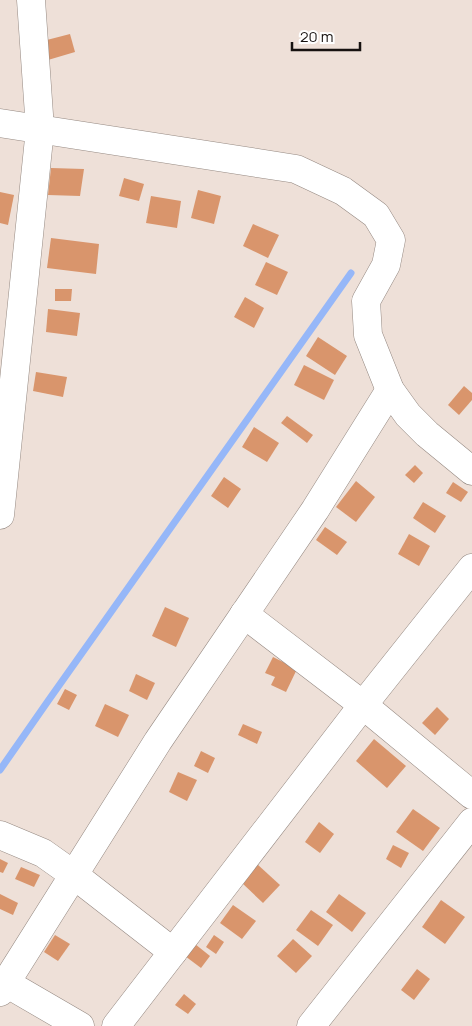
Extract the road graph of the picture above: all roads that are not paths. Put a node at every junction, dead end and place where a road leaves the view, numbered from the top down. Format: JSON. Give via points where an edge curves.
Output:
{"nodes":[{"id":1,"x":31,"y":0,"type":"edge"},
{"id":2,"x":0,"y":123,"type":"edge"},
{"id":3,"x":40,"y":129,"type":"junction"},
{"id":4,"x":390,"y":390,"type":"junction"},
{"id":5,"x":472,"y":471,"type":"edge"},
{"id":6,"x":0,"y":515,"type":"edge"},
{"id":7,"x":472,"y":568,"type":"edge"},
{"id":8,"x":244,"y":614,"type":"junction"},
{"id":9,"x":363,"y":705,"type":"junction"},
{"id":10,"x":472,"y":795,"type":"edge"},
{"id":11,"x":472,"y":822,"type":"edge"},
{"id":12,"x":0,"y":836,"type":"edge"},
{"id":13,"x":74,"y":875,"type":"junction"},
{"id":14,"x":173,"y":952,"type":"junction"},
{"id":15,"x":3,"y":987,"type":"edge"},
{"id":16,"x":80,"y":1026,"type":"edge"},
{"id":17,"x":116,"y":1026,"type":"edge"},
{"id":18,"x":311,"y":1026,"type":"edge"}],
"edges":[{"from":1,"to":3,"type":"street"},
{"from":2,"to":3,"type":"street"},
{"from":3,"to":4,"type":"street","via":[[296,168],[342,191],[376,214],[391,240],[386,265],[366,302],[368,334]]},
{"from":3,"to":6,"type":"street"},
{"from":4,"to":5,"type":"street","via":[[408,415]]},
{"from":4,"to":8,"type":"street","via":[[315,510]]},
{"from":7,"to":9,"type":"street"},
{"from":8,"to":9,"type":"street"},
{"from":8,"to":13,"type":"street","via":[[158,741]]},
{"from":9,"to":10,"type":"street"},
{"from":9,"to":14,"type":"street"},
{"from":11,"to":18,"type":"street"},
{"from":12,"to":13,"type":"street","via":[[43,853]]},
{"from":13,"to":14,"type":"street"},
{"from":13,"to":15,"type":"street"},
{"from":14,"to":17,"type":"street"},
{"from":15,"to":16,"type":"street"}]}
